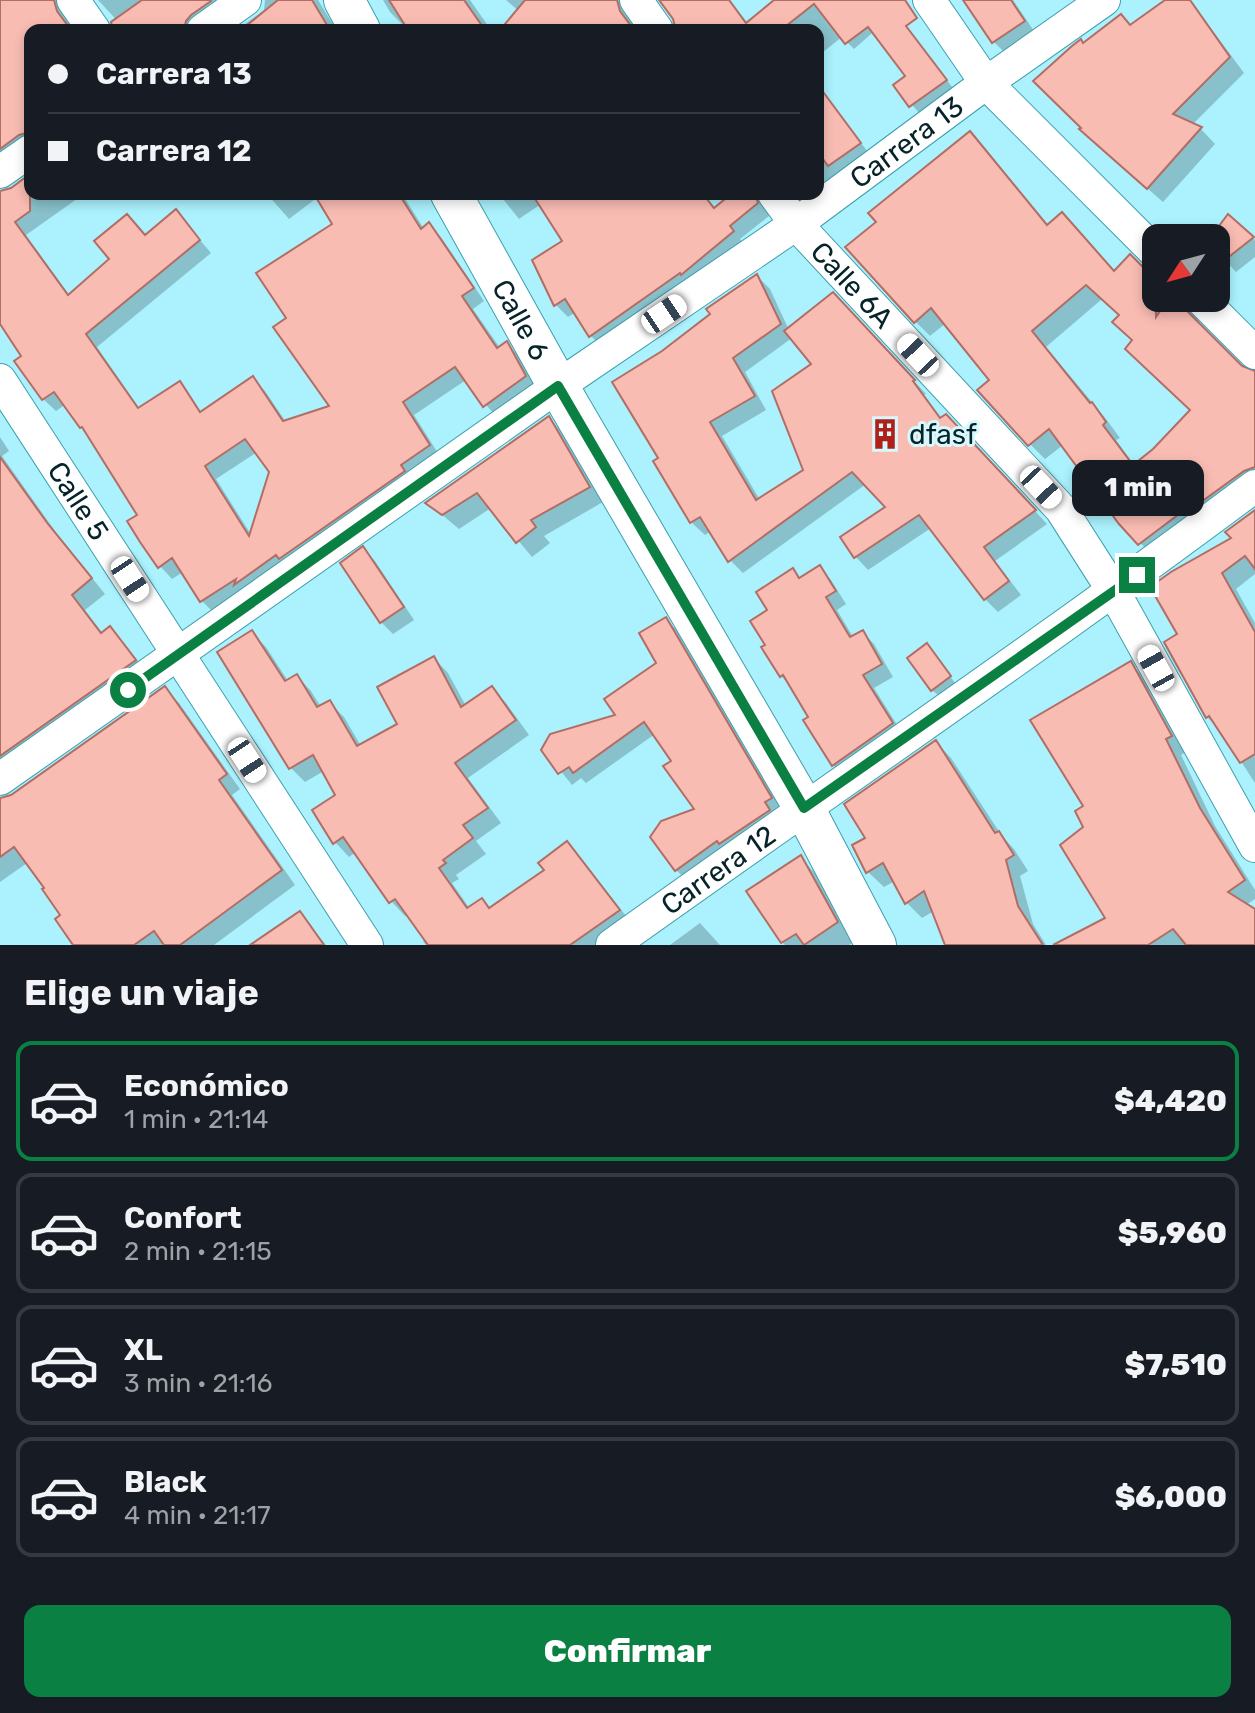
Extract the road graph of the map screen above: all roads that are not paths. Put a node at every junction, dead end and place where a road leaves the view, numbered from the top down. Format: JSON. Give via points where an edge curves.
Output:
{"nodes":[{"id":1,"x":73,"y":0,"type":"edge"},
{"id":2,"x":245,"y":0,"type":"edge"},
{"id":3,"x":344,"y":0,"type":"edge"},
{"id":4,"x":636,"y":0,"type":"edge"},
{"id":5,"x":929,"y":0,"type":"edge"},
{"id":6,"x":1104,"y":0,"type":"edge"},
{"id":7,"x":90,"y":24,"type":"edge"},
{"id":8,"x":211,"y":24,"type":"edge"},
{"id":9,"x":357,"y":24,"type":"edge"},
{"id":10,"x":653,"y":24,"type":"edge"},
{"id":11,"x":986,"y":83,"type":"junction"},
{"id":12,"x":24,"y":155,"type":"edge"},
{"id":13,"x":0,"y":172,"type":"edge"},
{"id":14,"x":454,"y":200,"type":"edge"},
{"id":15,"x":778,"y":200,"type":"edge"},
{"id":16,"x":796,"y":224,"type":"junction"},
{"id":17,"x":1142,"y":239,"type":"edge"},
{"id":18,"x":1214,"y":312,"type":"edge"},
{"id":19,"x":1255,"y":353,"type":"edge"},
{"id":20,"x":0,"y":380,"type":"edge"},
{"id":21,"x":558,"y":386,"type":"junction"},
{"id":22,"x":1255,"y":486,"type":"edge"},
{"id":23,"x":1114,"y":592,"type":"junction"},
{"id":24,"x":179,"y":654,"type":"junction"},
{"id":25,"x":0,"y":779,"type":"edge"},
{"id":26,"x":804,"y":808,"type":"junction"},
{"id":27,"x":1255,"y":846,"type":"edge"},
{"id":28,"x":367,"y":945,"type":"edge"},
{"id":29,"x":612,"y":945,"type":"edge"},
{"id":30,"x":876,"y":945,"type":"edge"}],
"edges":[{"from":1,"to":7,"type":"street"},
{"from":2,"to":8,"type":"street"},
{"from":3,"to":9,"type":"street"},
{"from":4,"to":10,"type":"street"},
{"from":5,"to":11,"type":"street"},
{"from":6,"to":11,"type":"street","name":"Carrera 13"},
{"from":11,"to":16,"type":"street","name":"Carrera 13"},
{"from":11,"to":17,"type":"street"},
{"from":12,"to":13,"type":"street"},
{"from":14,"to":21,"type":"street","name":"Calle 6"},
{"from":15,"to":16,"type":"street","name":"Calle 6A"},
{"from":16,"to":21,"type":"street","name":"Carrera 13"},
{"from":16,"to":23,"type":"street","name":"Calle 6A","via":[[1061,509]]},
{"from":18,"to":19,"type":"street"},
{"from":20,"to":24,"type":"street","name":"Calle 5"},
{"from":21,"to":24,"type":"street","name":"Carrera 13"},
{"from":21,"to":26,"type":"street","name":"Calle 6"},
{"from":22,"to":23,"type":"street","name":"Carrera 12"},
{"from":23,"to":26,"type":"street","name":"Carrera 12"},
{"from":23,"to":27,"type":"street","name":"Calle 6A"},
{"from":24,"to":25,"type":"street","name":"Carrera 13"},
{"from":24,"to":28,"type":"street","name":"Calle 5"},
{"from":26,"to":29,"type":"street","name":"Carrera 12"},
{"from":26,"to":30,"type":"street","name":"Calle 6"}]}
